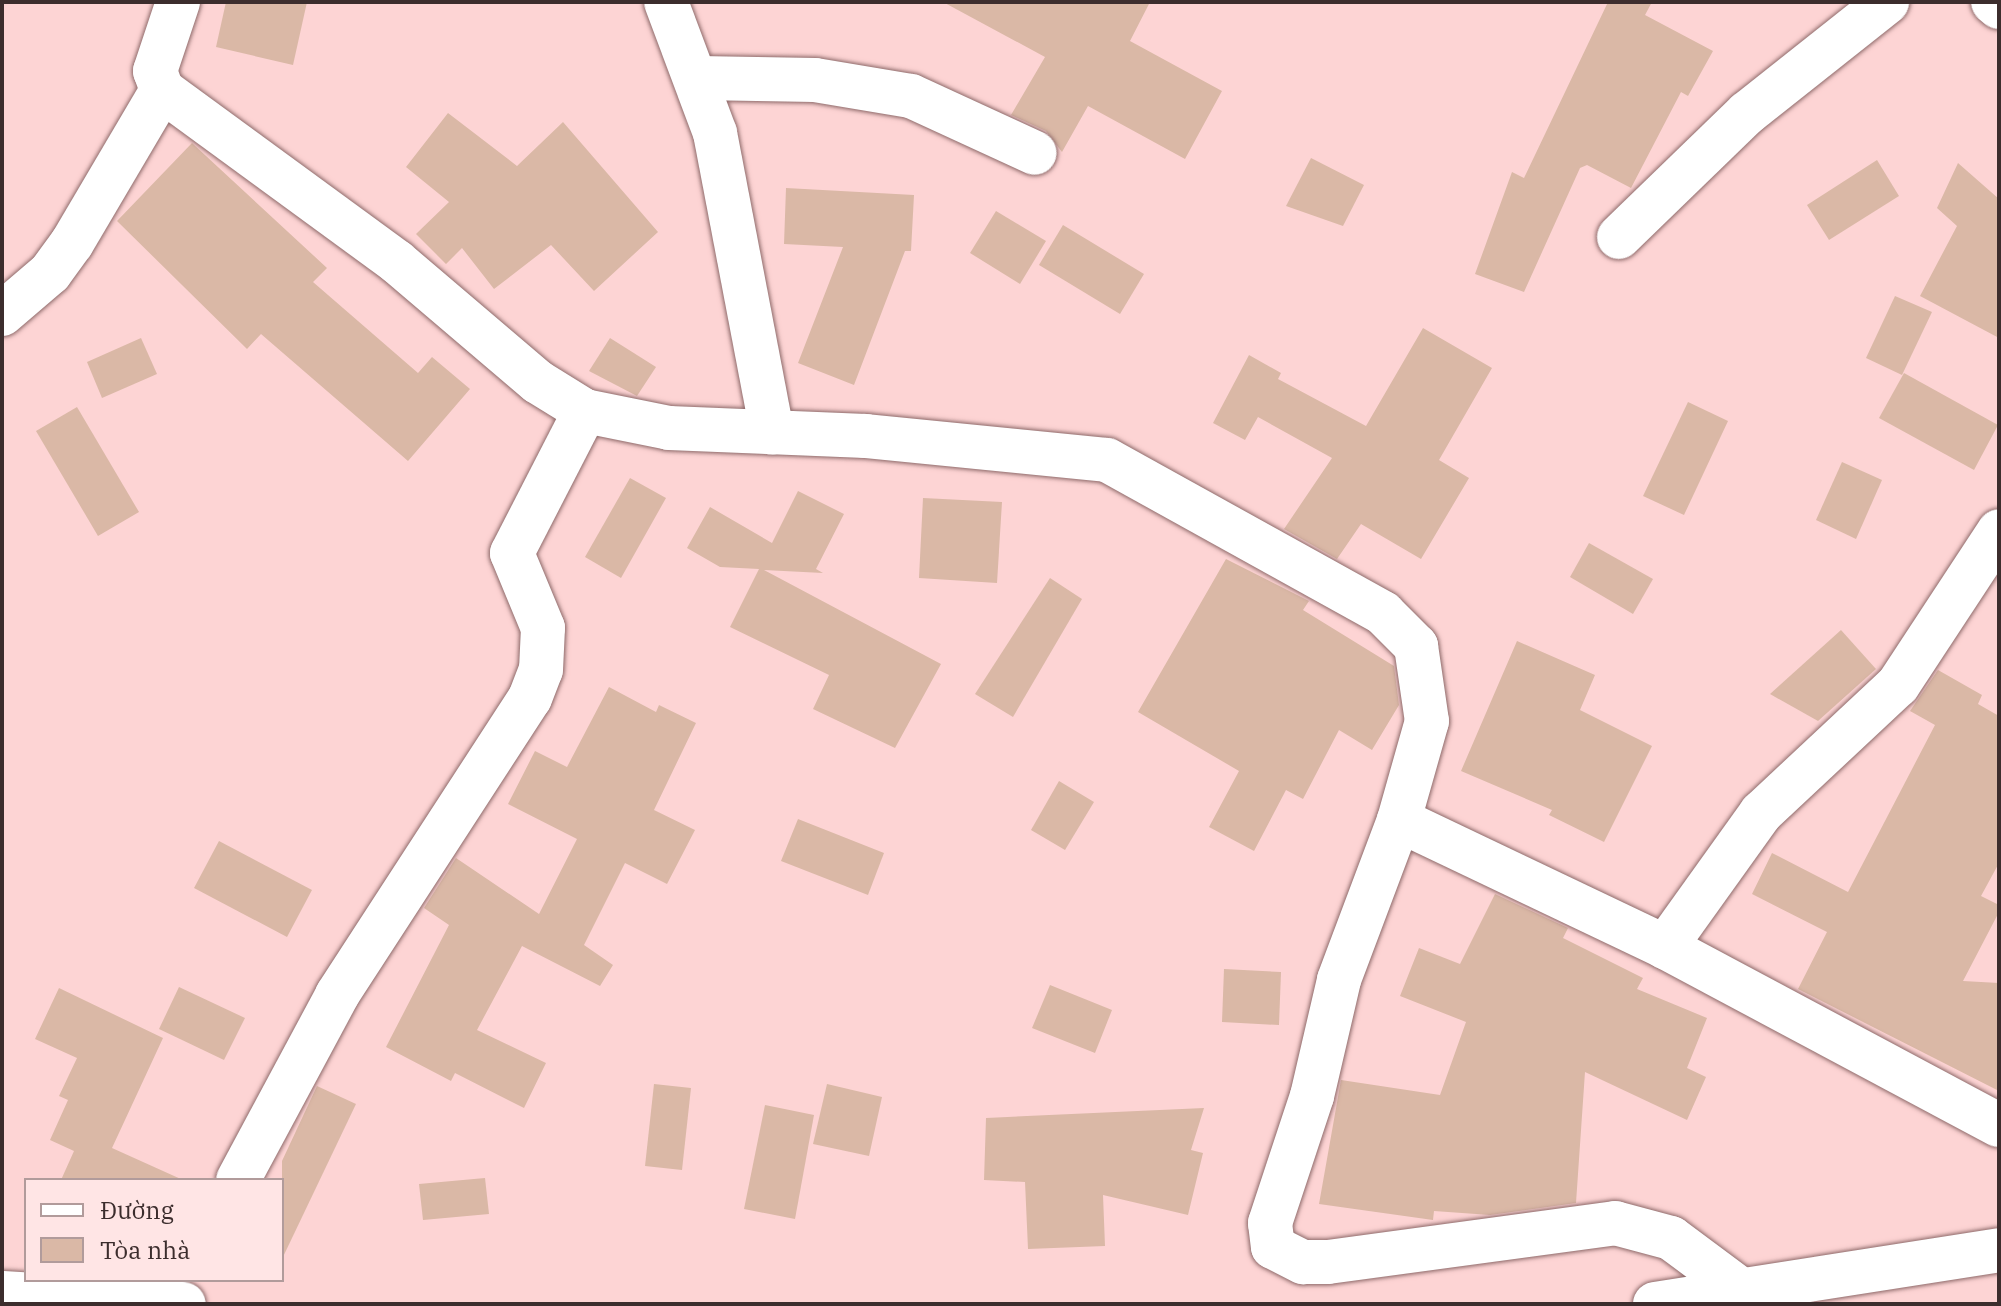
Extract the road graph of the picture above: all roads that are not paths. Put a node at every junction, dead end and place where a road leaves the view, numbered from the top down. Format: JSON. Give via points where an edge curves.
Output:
{"nodes":[{"id":1,"x":178,"y":2,"type":"edge"},
{"id":2,"x":666,"y":2,"type":"edge"},
{"id":3,"x":1887,"y":2,"type":"edge"},
{"id":4,"x":1993,"y":2,"type":"edge"},
{"id":5,"x":1999,"y":7,"type":"edge"},
{"id":6,"x":699,"y":78,"type":"junction"},
{"id":7,"x":162,"y":90,"type":"junction"},
{"id":8,"x":1035,"y":153,"type":"dead end"},
{"id":9,"x":1619,"y":237,"type":"dead end"},
{"id":10,"x":2,"y":314,"type":"edge"},
{"id":11,"x":585,"y":411,"type":"junction"},
{"id":12,"x":772,"y":433,"type":"junction"},
{"id":13,"x":1999,"y":531,"type":"edge"},
{"id":14,"x":1399,"y":820,"type":"junction"},
{"id":15,"x":1665,"y":947,"type":"junction"},
{"id":16,"x":1999,"y":1125,"type":"edge"},
{"id":17,"x":239,"y":1178,"type":"edge"},
{"id":18,"x":1999,"y":1250,"type":"edge"},
{"id":19,"x":185,"y":1282,"type":"edge"},
{"id":20,"x":1741,"y":1290,"type":"junction"},
{"id":21,"x":2,"y":1293,"type":"edge"},
{"id":22,"x":174,"y":1303,"type":"edge"},
{"id":23,"x":184,"y":1304,"type":"edge"},
{"id":24,"x":1655,"y":1304,"type":"edge"}],
"edges":[{"from":1,"to":7,"type":"street","via":[[155,71]]},
{"from":2,"to":6,"type":"street"},
{"from":3,"to":9,"type":"street","via":[[1747,113]]},
{"from":4,"to":5,"type":"street"},
{"from":6,"to":8,"type":"street","via":[[815,80],[911,96]]},
{"from":6,"to":12,"type":"street","via":[[729,194]]},
{"from":7,"to":10,"type":"street","via":[[72,243],[50,273]]},
{"from":7,"to":11,"type":"street","via":[[397,262],[538,382]]},
{"from":11,"to":12,"type":"street","via":[[669,428]]},
{"from":11,"to":17,"type":"street","via":[[512,553],[543,628],[541,670],[530,698],[337,995]]},
{"from":12,"to":14,"type":"street","via":[[1107,460],[1383,613],[1416,646],[1429,703]]},
{"from":13,"to":15,"type":"street","via":[[1898,685],[1761,813]]},
{"from":14,"to":15,"type":"street"},
{"from":14,"to":20,"type":"street","via":[[1339,980],[1312,1096],[1270,1223],[1273,1247],[1303,1262],[1328,1262],[1615,1223],[1671,1238]]},
{"from":15,"to":16,"type":"street"},
{"from":18,"to":20,"type":"street"},
{"from":19,"to":22,"type":"street"},
{"from":20,"to":24,"type":"street"},
{"from":21,"to":22,"type":"street"},
{"from":22,"to":23,"type":"street"}]}
